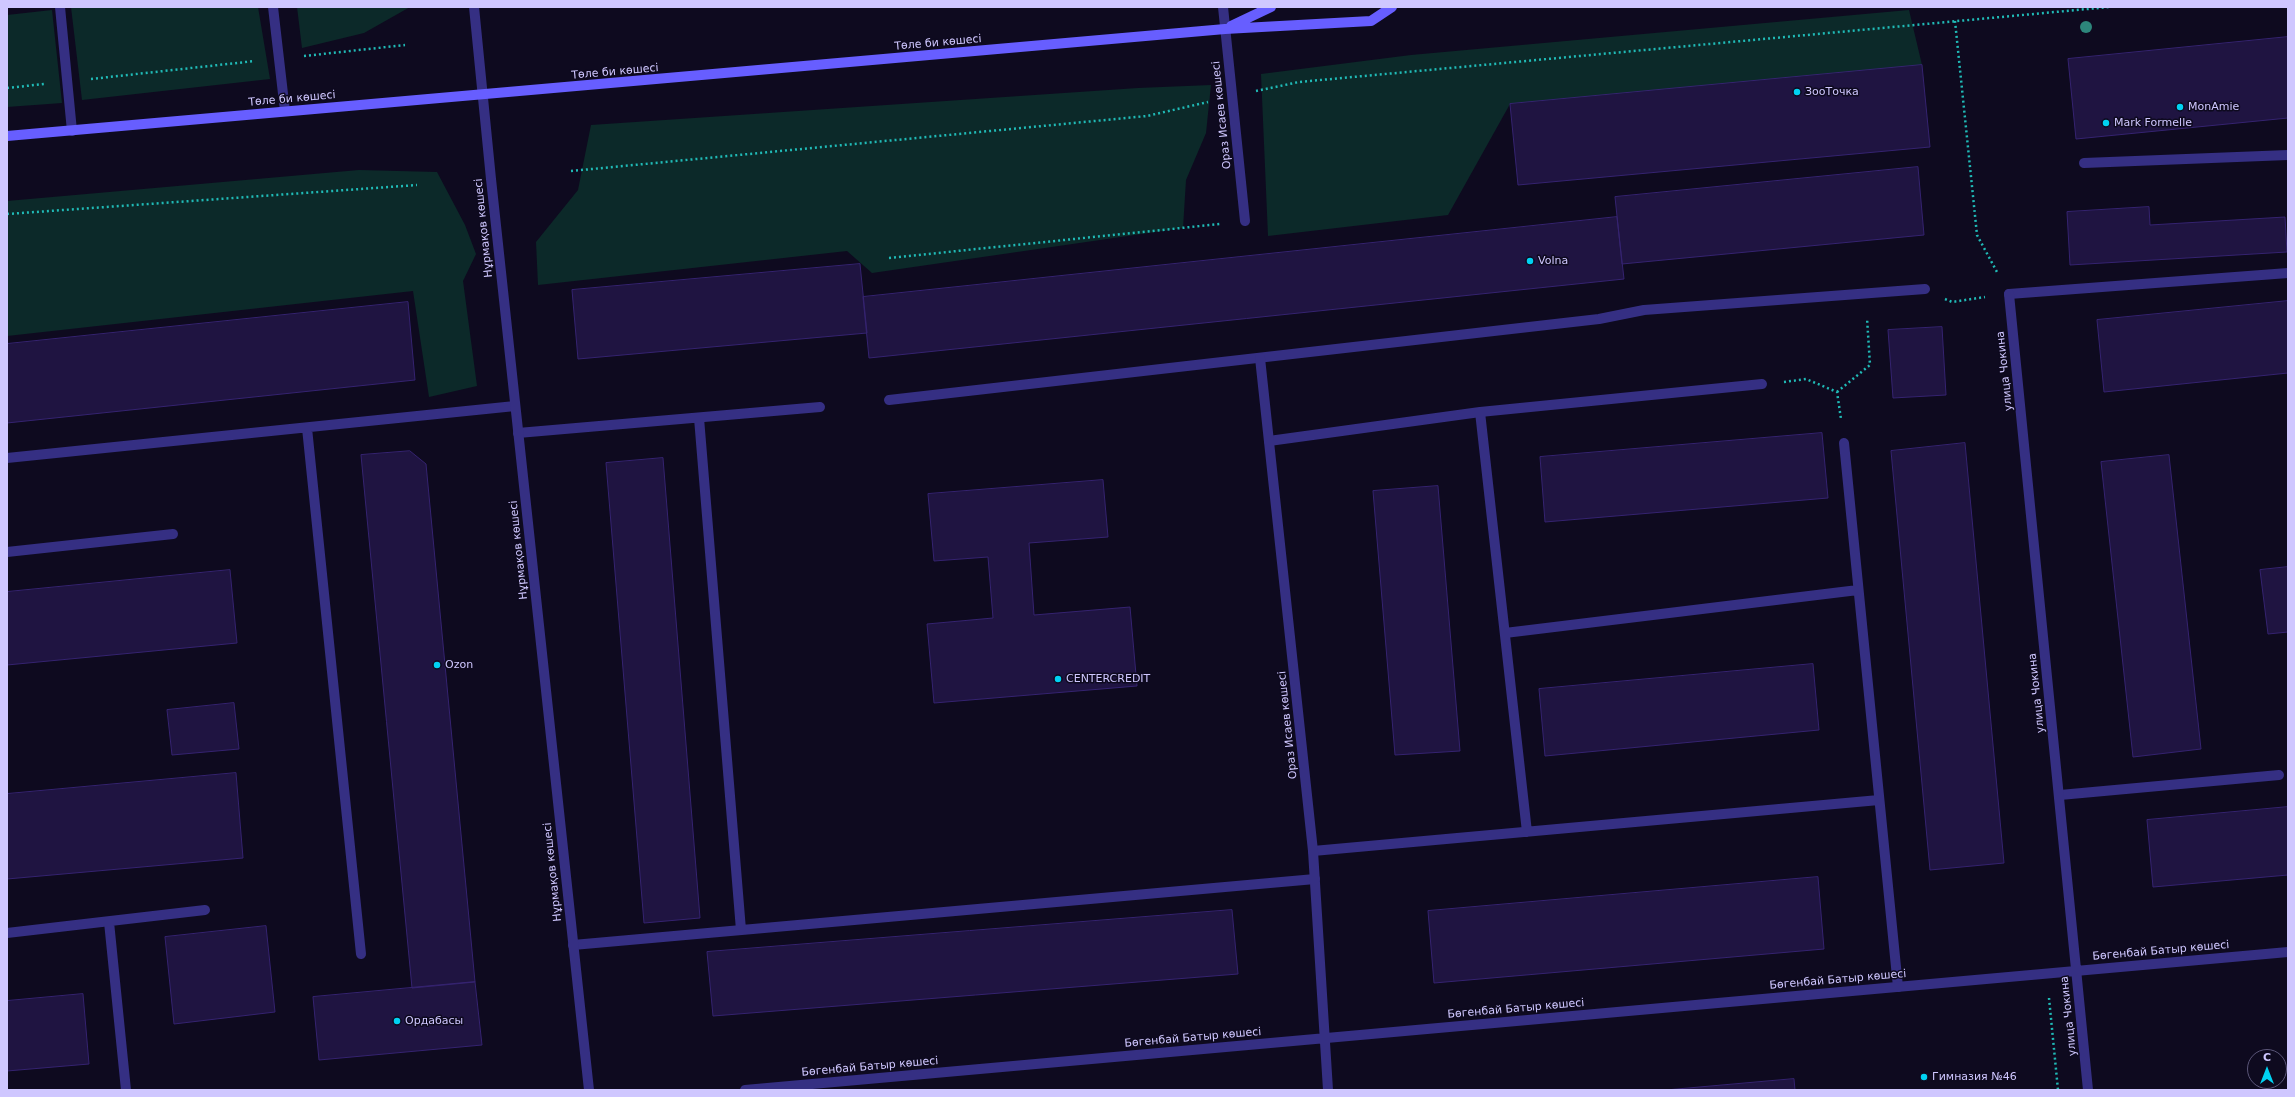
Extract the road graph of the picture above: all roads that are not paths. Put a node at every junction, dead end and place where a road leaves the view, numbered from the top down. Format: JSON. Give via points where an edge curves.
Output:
{"nodes":[{"id":1,"x":60,"y":7,"type":"edge"},
{"id":2,"x":273,"y":7,"type":"edge"},
{"id":3,"x":474,"y":7,"type":"edge"},
{"id":4,"x":1223,"y":7,"type":"edge"},
{"id":5,"x":1271,"y":7,"type":"edge"},
{"id":6,"x":1392,"y":7,"type":"edge"},
{"id":7,"x":1225,"y":29,"type":"junction"},
{"id":8,"x":482,"y":95,"type":"junction"},
{"id":9,"x":285,"y":111,"type":"junction"},
{"id":10,"x":72,"y":131,"type":"junction"},
{"id":11,"x":7,"y":136,"type":"edge"},
{"id":12,"x":2288,"y":155,"type":"edge"},
{"id":13,"x":2084,"y":163,"type":"dead end"},
{"id":14,"x":1245,"y":221,"type":"road end"},
{"id":15,"x":2288,"y":273,"type":"edge"},
{"id":16,"x":1925,"y":290,"type":"road end"},
{"id":17,"x":1260,"y":358,"type":"junction"},
{"id":18,"x":1762,"y":384,"type":"road end"},
{"id":19,"x":889,"y":400,"type":"dead end"},
{"id":20,"x":515,"y":406,"type":"junction"},
{"id":21,"x":820,"y":407,"type":"dead end"},
{"id":22,"x":1480,"y":412,"type":"junction"},
{"id":23,"x":699,"y":418,"type":"junction"},
{"id":24,"x":307,"y":428,"type":"junction"},
{"id":25,"x":518,"y":433,"type":"junction"},
{"id":26,"x":1269,"y":441,"type":"junction"},
{"id":27,"x":1844,"y":443,"type":"road end"},
{"id":28,"x":7,"y":458,"type":"edge"},
{"id":29,"x":172,"y":534,"type":"dead end"},
{"id":30,"x":7,"y":552,"type":"edge"},
{"id":31,"x":1858,"y":590,"type":"junction"},
{"id":32,"x":1505,"y":633,"type":"junction"},
{"id":33,"x":2279,"y":775,"type":"dead end"},
{"id":34,"x":2060,"y":796,"type":"junction"},
{"id":35,"x":1879,"y":800,"type":"junction"},
{"id":36,"x":1527,"y":832,"type":"junction"},
{"id":37,"x":1313,"y":851,"type":"junction"},
{"id":38,"x":1315,"y":879,"type":"junction"},
{"id":39,"x":205,"y":910,"type":"dead end"},
{"id":40,"x":109,"y":922,"type":"junction"},
{"id":41,"x":741,"y":930,"type":"junction"},
{"id":42,"x":7,"y":933,"type":"edge"},
{"id":43,"x":573,"y":945,"type":"junction"},
{"id":44,"x":2288,"y":952,"type":"edge"},
{"id":45,"x":361,"y":954,"type":"dead end"},
{"id":46,"x":2077,"y":971,"type":"junction"},
{"id":47,"x":1898,"y":987,"type":"junction"},
{"id":48,"x":1325,"y":1038,"type":"junction"},
{"id":49,"x":126,"y":1090,"type":"edge"},
{"id":50,"x":589,"y":1090,"type":"edge"},
{"id":51,"x":745,"y":1090,"type":"edge"},
{"id":52,"x":1328,"y":1090,"type":"edge"},
{"id":53,"x":2088,"y":1090,"type":"edge"}],
"edges":[{"from":1,"to":10,"type":"street"},
{"from":2,"to":9,"type":"street"},
{"from":3,"to":8,"type":"street","name":"Нұрмақов көшесі"},
{"from":4,"to":7,"type":"street","name":"Ораз Исаев көшесі"},
{"from":5,"to":7,"type":"main road","name":"Төле би көшесі"},
{"from":6,"to":7,"type":"main road","name":"Төле би көшесі","via":[[1371,21]]},
{"from":7,"to":8,"type":"main road","name":"Төле би көшесі"},
{"from":7,"to":14,"type":"street","name":"Ораз Исаев көшесі"},
{"from":8,"to":9,"type":"main road","name":"Төле би көшесі"},
{"from":8,"to":20,"type":"street","name":"Нұрмақов көшесі"},
{"from":9,"to":10,"type":"main road","name":"Төле би көшесі"},
{"from":10,"to":11,"type":"main road","name":"Төле би көшесі"},
{"from":12,"to":13,"type":"street"},
{"from":15,"to":34,"type":"street","name":"улица Чокина","via":[[2009,294]]},
{"from":16,"to":17,"type":"street","via":[[1644,310],[1599,319]]},
{"from":17,"to":19,"type":"street"},
{"from":17,"to":26,"type":"street","name":"Ораз Исаев көшесі"},
{"from":18,"to":22,"type":"street"},
{"from":20,"to":24,"type":"street"},
{"from":20,"to":25,"type":"street","name":"Нұрмақов көшесі"},
{"from":21,"to":23,"type":"street"},
{"from":22,"to":26,"type":"street"},
{"from":22,"to":32,"type":"street"},
{"from":23,"to":25,"type":"street"},
{"from":23,"to":41,"type":"street"},
{"from":24,"to":28,"type":"street"},
{"from":24,"to":45,"type":"street"},
{"from":25,"to":43,"type":"street","name":"Нұрмақов көшесі"},
{"from":26,"to":37,"type":"street","name":"Ораз Исаев көшесі"},
{"from":27,"to":31,"type":"street"},
{"from":29,"to":30,"type":"street"},
{"from":31,"to":32,"type":"street"},
{"from":31,"to":35,"type":"street"},
{"from":32,"to":36,"type":"street"},
{"from":33,"to":34,"type":"street"},
{"from":34,"to":46,"type":"street","name":"улица Чокина"},
{"from":35,"to":36,"type":"street"},
{"from":35,"to":47,"type":"street"},
{"from":36,"to":37,"type":"street"},
{"from":37,"to":38,"type":"street","name":"Ораз Исаев көшесі"},
{"from":38,"to":41,"type":"street"},
{"from":38,"to":48,"type":"street","name":"Ораз Исаев көшесі"},
{"from":39,"to":40,"type":"street"},
{"from":40,"to":42,"type":"street"},
{"from":40,"to":49,"type":"street"},
{"from":41,"to":43,"type":"street"},
{"from":43,"to":50,"type":"street","name":"Нұрмақов көшесі"},
{"from":44,"to":46,"type":"street","name":"Бөгенбай Батыр көшесі"},
{"from":46,"to":47,"type":"street","name":"Бөгенбай Батыр көшесі"},
{"from":46,"to":53,"type":"street","name":"улица Чокина"},
{"from":47,"to":48,"type":"street","name":"Бөгенбай Батыр көшесі"},
{"from":48,"to":51,"type":"street","name":"Бөгенбай Батыр көшесі"},
{"from":48,"to":52,"type":"street","name":"Ораз Исаев көшесі"}]}
